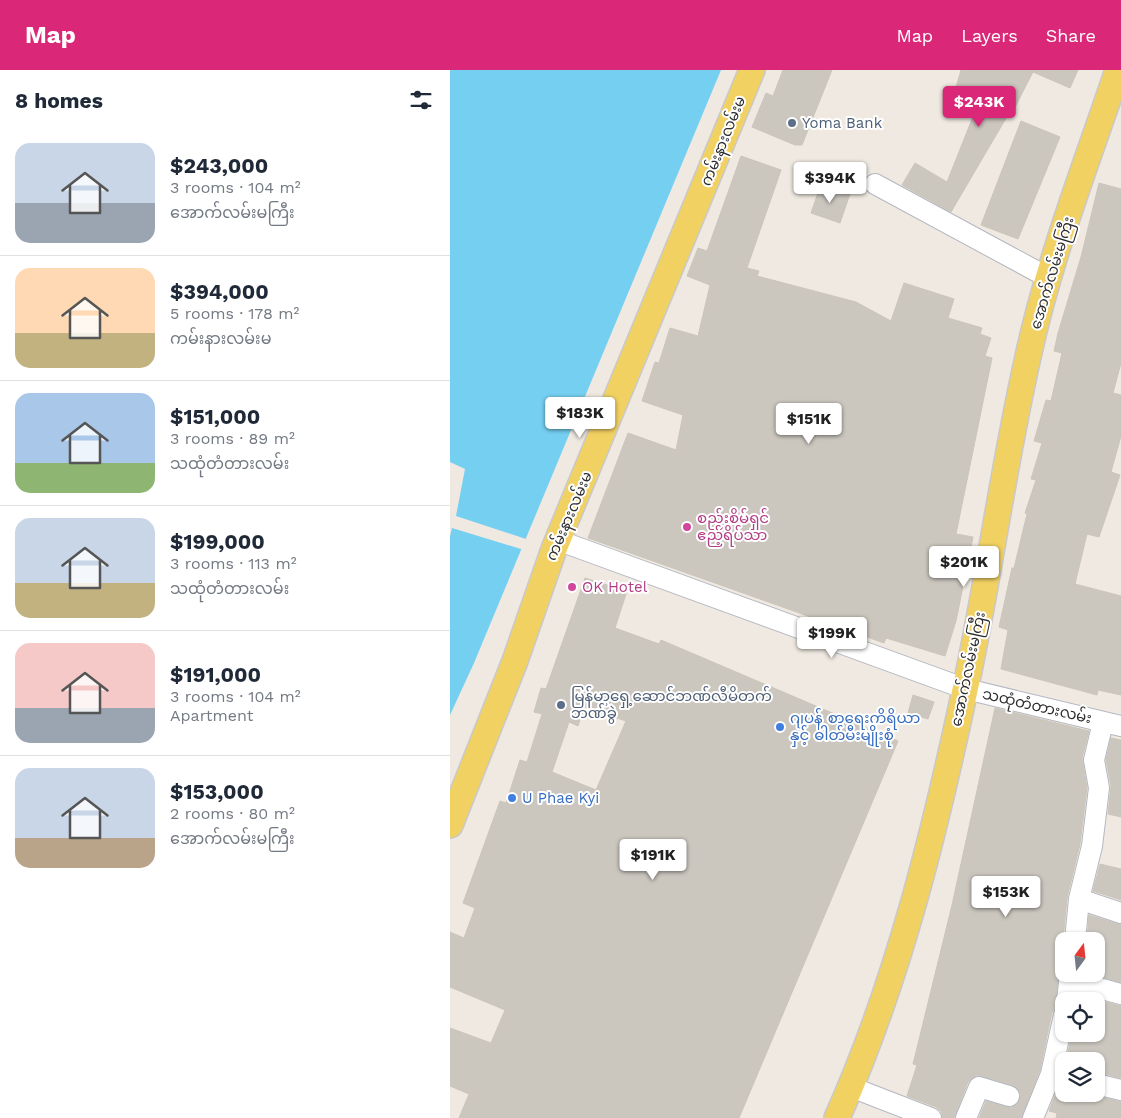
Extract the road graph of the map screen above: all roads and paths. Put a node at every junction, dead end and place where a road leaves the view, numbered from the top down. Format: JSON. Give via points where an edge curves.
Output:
{"nodes":[{"id":1,"x":752,"y":70,"type":"edge"},
{"id":2,"x":1118,"y":70,"type":"edge"},
{"id":3,"x":875,"y":184,"type":"dead end"},
{"id":4,"x":1049,"y":278,"type":"junction"},
{"id":5,"x":560,"y":541,"type":"junction"},
{"id":6,"x":966,"y":689,"type":"junction"},
{"id":7,"x":1112,"y":724,"type":"edge"},
{"id":8,"x":450,"y":825,"type":"edge"},
{"id":9,"x":1079,"y":899,"type":"junction"},
{"id":10,"x":1121,"y":913,"type":"edge"},
{"id":11,"x":1076,"y":932,"type":"edge"},
{"id":12,"x":1084,"y":982,"type":"edge"},
{"id":13,"x":1121,"y":994,"type":"edge"},
{"id":14,"x":1055,"y":1079,"type":"edge"},
{"id":15,"x":1105,"y":1086,"type":"edge"},
{"id":16,"x":851,"y":1087,"type":"junction"},
{"id":17,"x":1121,"y":1090,"type":"edge"},
{"id":18,"x":1009,"y":1096,"type":"dead end"},
{"id":19,"x":837,"y":1118,"type":"edge"},
{"id":20,"x":931,"y":1118,"type":"edge"},
{"id":21,"x":966,"y":1118,"type":"edge"},
{"id":22,"x":1033,"y":1118,"type":"edge"}],
"edges":[{"from":1,"to":5,"type":"main road","name":"ကမ်းနားလမ်းမ"},
{"from":2,"to":4,"type":"main road","name":"အောက်လမ်းမကြီး"},
{"from":3,"to":4,"type":"street"},
{"from":4,"to":6,"type":"main road","name":"အောက်လမ်းမကြီး","via":[[1028,356]]},
{"from":5,"to":6,"type":"street","name":"သထုံတံတားလမ်း"},
{"from":5,"to":8,"type":"main road","name":"ကမ်းနားလမ်းမ","via":[[554,549],[515,661]]},
{"from":6,"to":7,"type":"street","name":"သထုံတံတားလမ်း"},
{"from":6,"to":16,"type":"main road","name":"အောက်လမ်းမကြီး","via":[[908,927]]},
{"from":7,"to":9,"type":"street","via":[[1094,760],[1099,788],[1092,846]]},
{"from":9,"to":10,"type":"street"},
{"from":9,"to":11,"type":"street"},
{"from":12,"to":13,"type":"street"},
{"from":14,"to":22,"type":"street"},
{"from":15,"to":17,"type":"street"},
{"from":16,"to":19,"type":"main road","name":"အောက်လမ်းမကြီး"},
{"from":16,"to":20,"type":"street"},
{"from":18,"to":21,"type":"street","via":[[979,1087]]}]}
